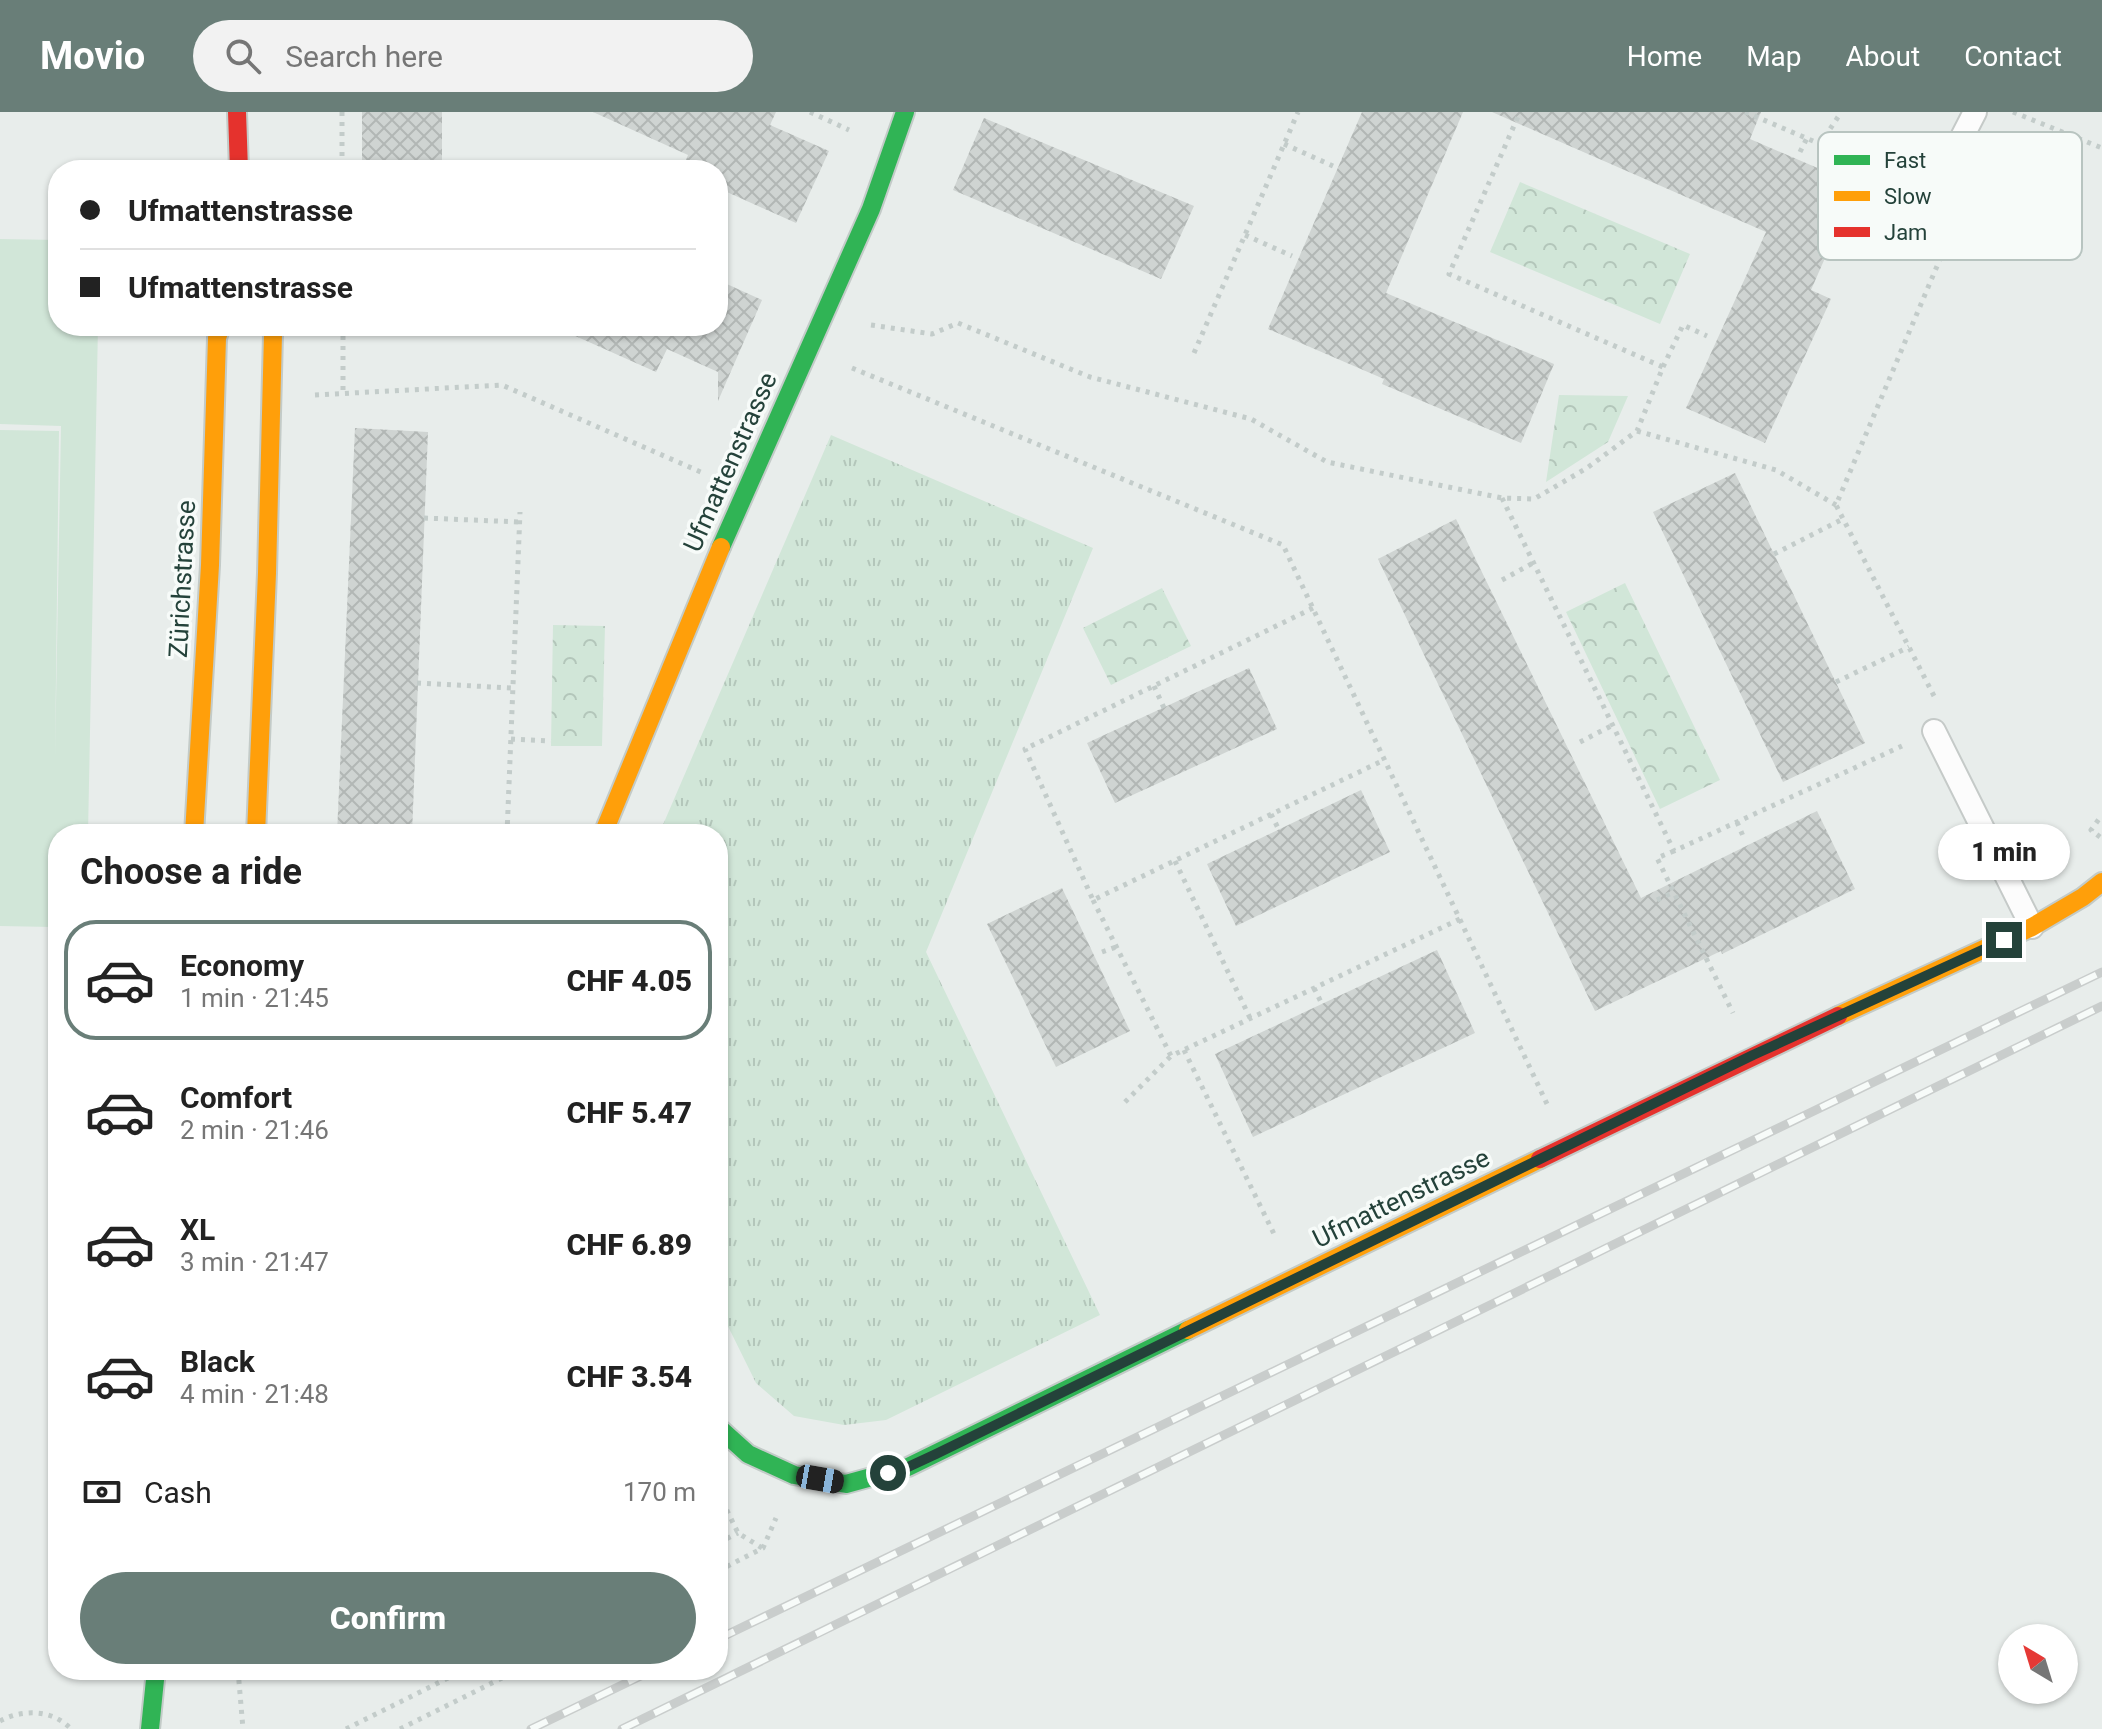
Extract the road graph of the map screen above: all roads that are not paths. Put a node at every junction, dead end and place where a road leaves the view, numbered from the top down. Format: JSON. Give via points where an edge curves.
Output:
{"nodes":[{"id":1,"x":237,"y":112,"type":"edge"},
{"id":2,"x":905,"y":112,"type":"edge"},
{"id":3,"x":1975,"y":112,"type":"edge"},
{"id":4,"x":1965,"y":132,"type":"edge"},
{"id":5,"x":239,"y":160,"type":"edge"},
{"id":6,"x":218,"y":336,"type":"edge"},
{"id":7,"x":273,"y":336,"type":"edge"},
{"id":8,"x":1934,"y":731,"type":"road end"},
{"id":9,"x":195,"y":824,"type":"edge"},
{"id":10,"x":256,"y":824,"type":"edge"},
{"id":11,"x":607,"y":824,"type":"edge"},
{"id":12,"x":2102,"y":882,"type":"edge"},
{"id":13,"x":2032,"y":927,"type":"junction"},
{"id":14,"x":728,"y":1436,"type":"edge"},
{"id":15,"x":155,"y":1680,"type":"edge"},
{"id":16,"x":150,"y":1729,"type":"edge"}],
"edges":[{"from":1,"to":5,"type":"street"},
{"from":2,"to":11,"type":"street","name":"Ufmattenstrasse","via":[[871,209],[690,618]]},
{"from":3,"to":4,"type":"lane"},
{"from":6,"to":9,"type":"street","name":"Zürichstrasse"},
{"from":7,"to":10,"type":"street"},
{"from":8,"to":13,"type":"lane"},
{"from":12,"to":13,"type":"street","name":"Ufmattenstrasse"},
{"from":13,"to":14,"type":"street","name":"Ufmattenstrasse","via":[[1753,1055],[908,1467],[846,1484],[794,1475],[748,1454]]},
{"from":15,"to":16,"type":"street"}]}
